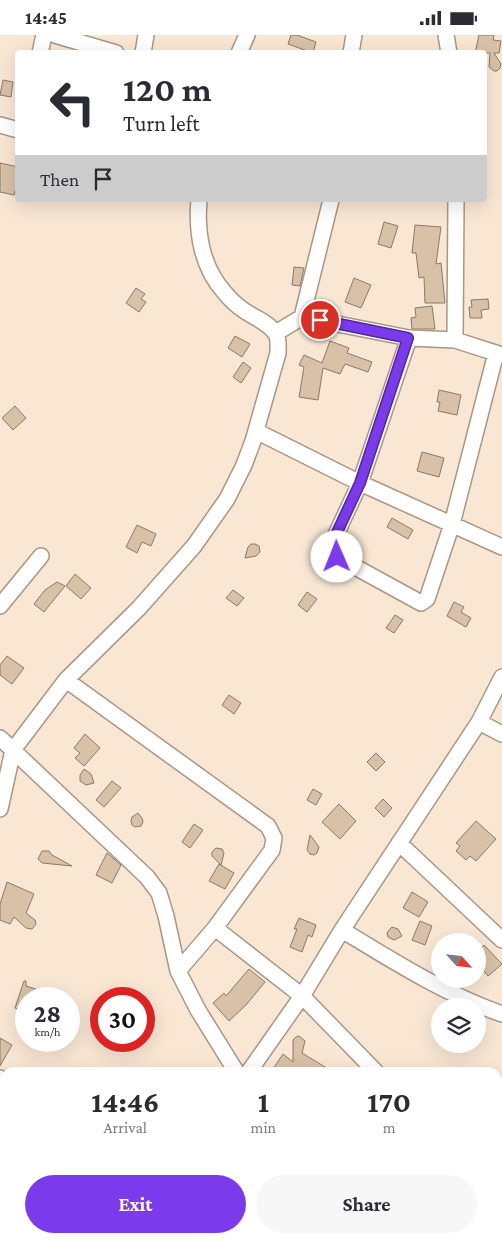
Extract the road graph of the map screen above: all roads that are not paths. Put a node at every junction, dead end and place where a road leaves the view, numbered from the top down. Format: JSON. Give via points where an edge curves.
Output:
{"nodes":[{"id":1,"x":44,"y":35,"type":"edge"},
{"id":2,"x":55,"y":35,"type":"edge"},
{"id":3,"x":146,"y":35,"type":"edge"},
{"id":4,"x":247,"y":35,"type":"edge"},
{"id":5,"x":354,"y":35,"type":"edge"},
{"id":6,"x":446,"y":35,"type":"edge"},
{"id":7,"x":41,"y":50,"type":"edge"},
{"id":8,"x":106,"y":50,"type":"edge"},
{"id":9,"x":144,"y":50,"type":"edge"},
{"id":10,"x":240,"y":50,"type":"edge"},
{"id":11,"x":352,"y":50,"type":"edge"},
{"id":12,"x":448,"y":50,"type":"edge"},
{"id":13,"x":0,"y":125,"type":"edge"},
{"id":14,"x":15,"y":129,"type":"edge"},
{"id":15,"x":199,"y":202,"type":"edge"},
{"id":16,"x":331,"y":202,"type":"edge"},
{"id":17,"x":456,"y":202,"type":"edge"},
{"id":18,"x":302,"y":317,"type":"junction"},
{"id":19,"x":276,"y":333,"type":"junction"},
{"id":20,"x":408,"y":338,"type":"junction"},
{"id":21,"x":455,"y":340,"type":"junction"},
{"id":22,"x":499,"y":354,"type":"edge"},
{"id":23,"x":256,"y":431,"type":"junction"},
{"id":24,"x":360,"y":483,"type":"junction"},
{"id":25,"x":452,"y":524,"type":"junction"},
{"id":26,"x":502,"y":547,"type":"edge"},
{"id":27,"x":40,"y":556,"type":"dead end"},
{"id":28,"x":0,"y":606,"type":"edge"},
{"id":29,"x":502,"y":677,"type":"edge"},
{"id":30,"x":66,"y":680,"type":"junction"},
{"id":31,"x":479,"y":722,"type":"junction"},
{"id":32,"x":502,"y":734,"type":"edge"},
{"id":33,"x":0,"y":738,"type":"edge"},
{"id":34,"x":13,"y":750,"type":"junction"},
{"id":35,"x":0,"y":809,"type":"edge"},
{"id":36,"x":399,"y":843,"type":"junction"},
{"id":37,"x":215,"y":929,"type":"junction"},
{"id":38,"x":342,"y":930,"type":"junction"},
{"id":39,"x":502,"y":940,"type":"edge"},
{"id":40,"x":178,"y":971,"type":"junction"},
{"id":41,"x":302,"y":996,"type":"junction"},
{"id":42,"x":502,"y":1013,"type":"edge"},
{"id":43,"x":232,"y":1067,"type":"edge"},
{"id":44,"x":252,"y":1067,"type":"edge"},
{"id":45,"x":371,"y":1067,"type":"edge"}],
"edges":[{"from":1,"to":7,"type":"street"},
{"from":2,"to":8,"type":"street"},
{"from":3,"to":9,"type":"street"},
{"from":4,"to":10,"type":"street"},
{"from":5,"to":11,"type":"street"},
{"from":6,"to":12,"type":"street"},
{"from":13,"to":14,"type":"street"},
{"from":15,"to":19,"type":"street","via":[[202,253],[210,273],[242,309]]},
{"from":16,"to":18,"type":"street"},
{"from":17,"to":21,"type":"street"},
{"from":18,"to":19,"type":"street"},
{"from":18,"to":20,"type":"street"},
{"from":19,"to":23,"type":"street","via":[[278,353]]},
{"from":20,"to":21,"type":"street"},
{"from":20,"to":24,"type":"street"},
{"from":21,"to":22,"type":"street"},
{"from":22,"to":25,"type":"street"},
{"from":23,"to":24,"type":"street"},
{"from":23,"to":30,"type":"street","via":[[227,499],[194,546],[139,608]]},
{"from":24,"to":25,"type":"street"},
{"from":24,"to":25,"type":"street","via":[[333,541],[337,557],[421,603],[427,599]]},
{"from":25,"to":26,"type":"street"},
{"from":27,"to":28,"type":"street"},
{"from":29,"to":31,"type":"street"},
{"from":30,"to":34,"type":"street"},
{"from":30,"to":37,"type":"street","via":[[268,826],[274,837],[272,850]]},
{"from":31,"to":32,"type":"street"},
{"from":31,"to":36,"type":"street"},
{"from":33,"to":34,"type":"street"},
{"from":34,"to":35,"type":"street"},
{"from":34,"to":40,"type":"street","via":[[147,877],[159,893]]},
{"from":36,"to":38,"type":"street"},
{"from":36,"to":39,"type":"street"},
{"from":37,"to":40,"type":"street"},
{"from":37,"to":41,"type":"street"},
{"from":38,"to":41,"type":"street"},
{"from":38,"to":42,"type":"street","via":[[412,973]]},
{"from":40,"to":43,"type":"street"},
{"from":41,"to":44,"type":"street"},
{"from":41,"to":45,"type":"street"}]}
